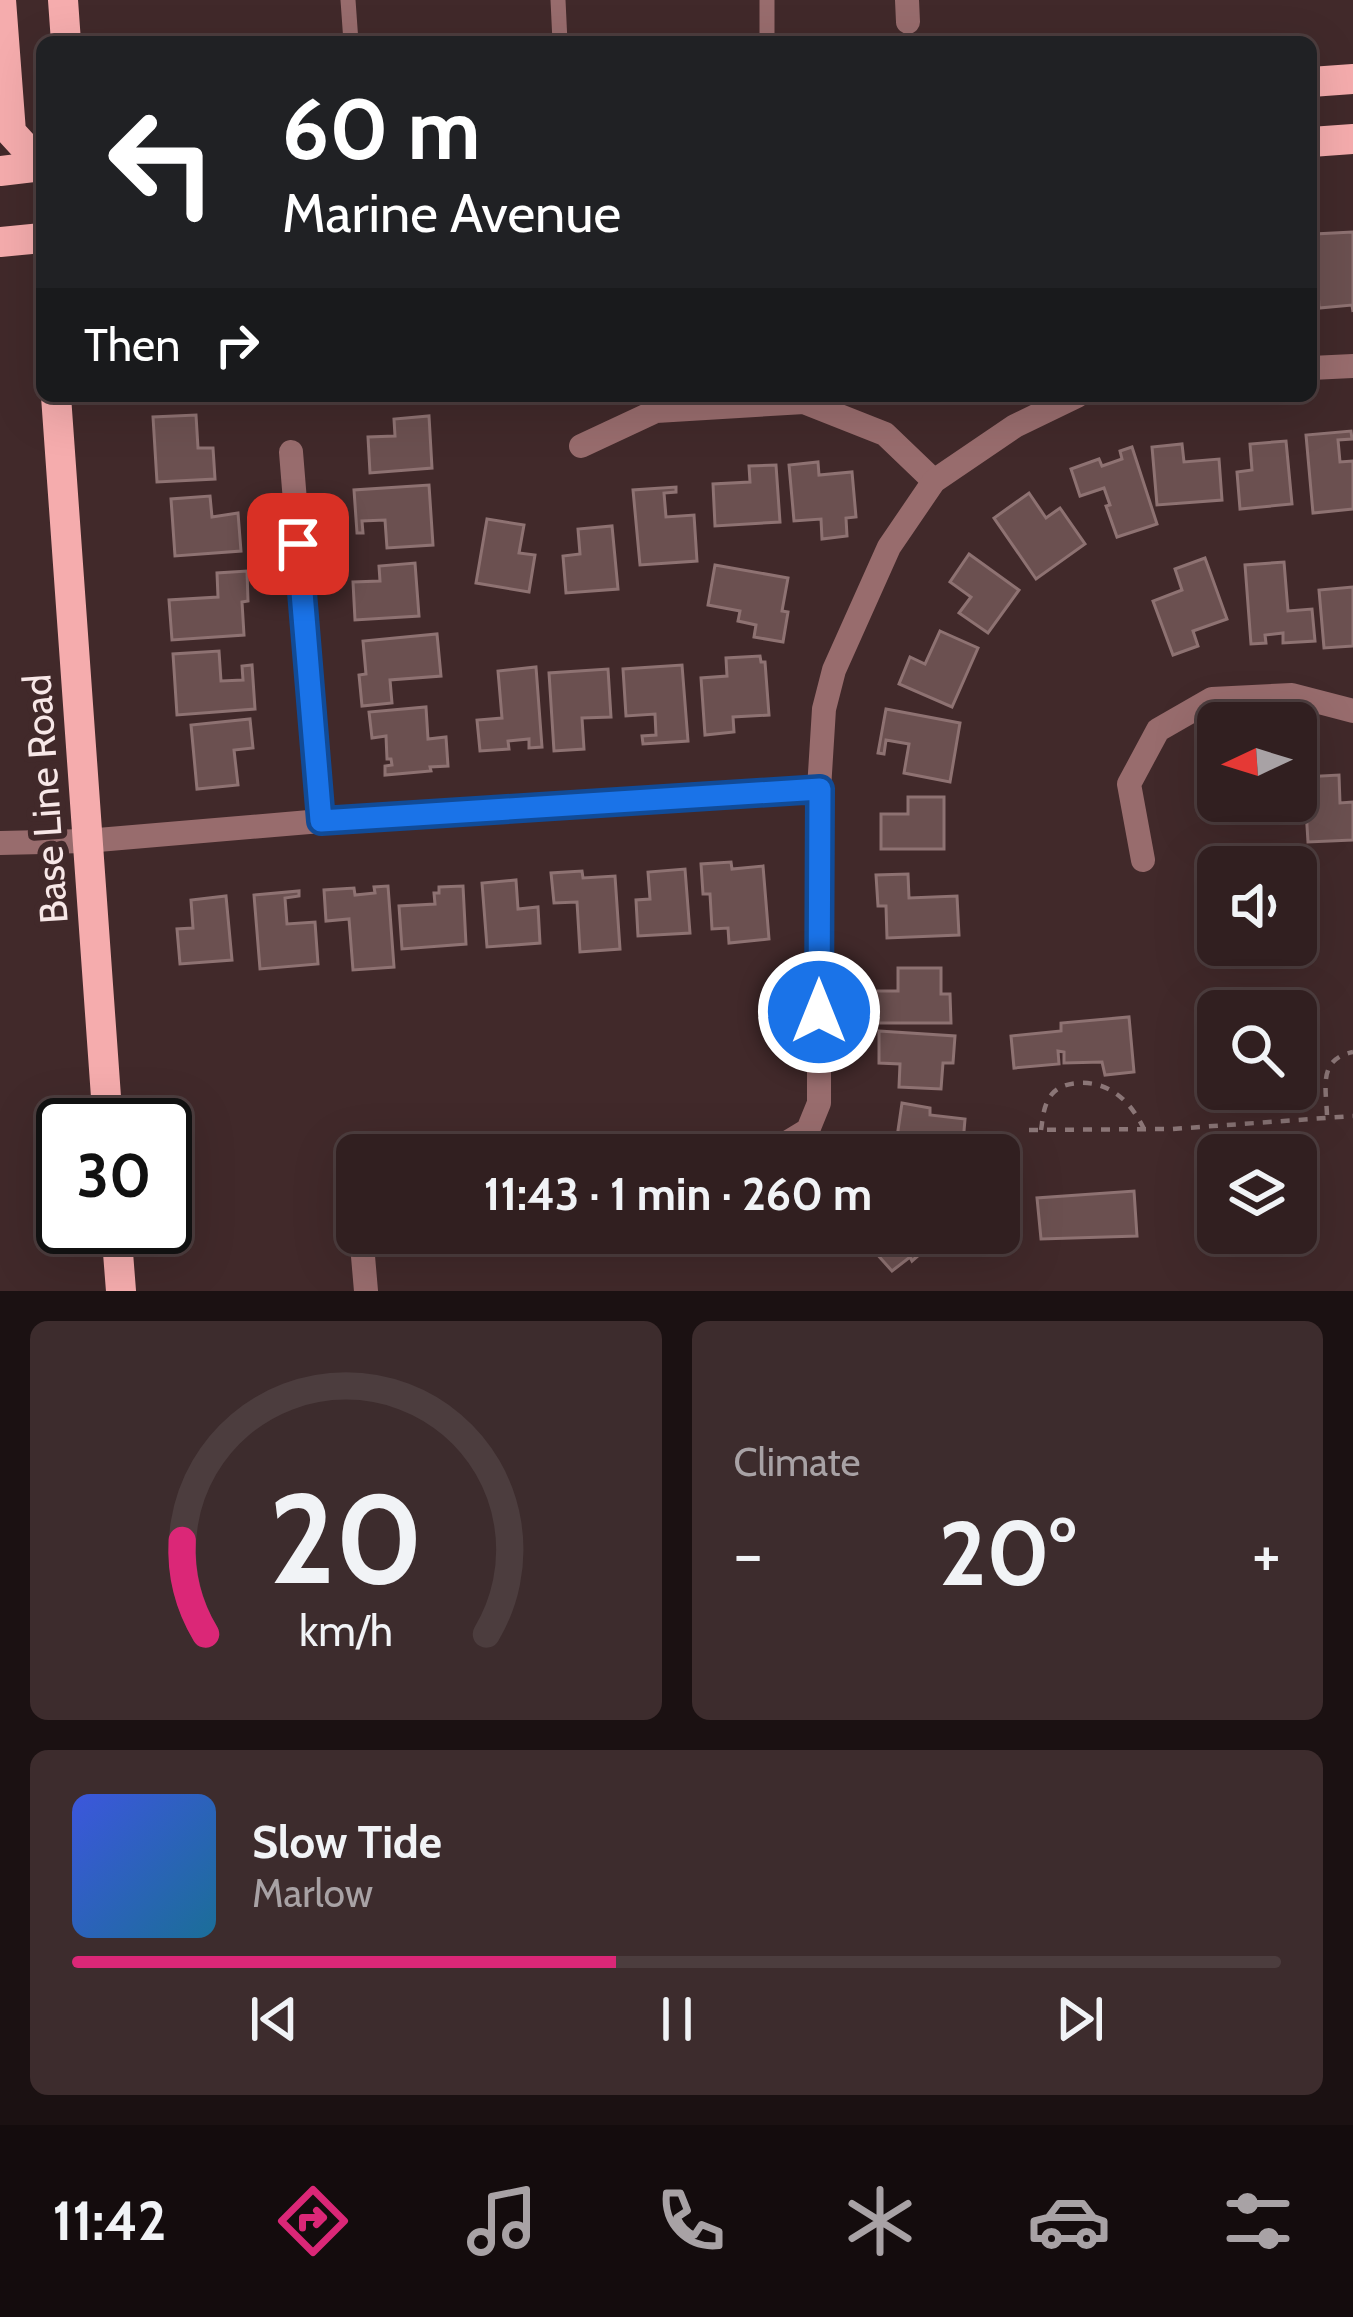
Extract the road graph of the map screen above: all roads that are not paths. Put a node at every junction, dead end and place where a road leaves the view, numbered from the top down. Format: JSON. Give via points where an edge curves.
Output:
{"nodes":[{"id":1,"x":2,"y":0,"type":"edge"},
{"id":2,"x":63,"y":0,"type":"edge"},
{"id":3,"x":348,"y":0,"type":"edge"},
{"id":4,"x":558,"y":0,"type":"edge"},
{"id":5,"x":767,"y":0,"type":"edge"},
{"id":6,"x":66,"y":36,"type":"edge"},
{"id":7,"x":351,"y":36,"type":"edge"},
{"id":8,"x":560,"y":36,"type":"edge"},
{"id":9,"x":767,"y":36,"type":"edge"},
{"id":10,"x":1353,"y":79,"type":"edge"},
{"id":11,"x":1317,"y":82,"type":"edge"},
{"id":12,"x":1353,"y":139,"type":"edge"},
{"id":13,"x":1317,"y":142,"type":"edge"},
{"id":14,"x":36,"y":159,"type":"edge"},
{"id":15,"x":36,"y":167,"type":"edge"},
{"id":16,"x":0,"y":171,"type":"edge"},
{"id":17,"x":36,"y":239,"type":"edge"},
{"id":18,"x":0,"y":242,"type":"edge"},
{"id":19,"x":1353,"y":366,"type":"edge"},
{"id":20,"x":1317,"y":368,"type":"edge"},
{"id":21,"x":56,"y":402,"type":"edge"},
{"id":22,"x":1065,"y":402,"type":"edge"},
{"id":23,"x":581,"y":446,"type":"dead end"},
{"id":24,"x":291,"y":452,"type":"dead end"},
{"id":25,"x":934,"y":481,"type":"junction"},
{"id":26,"x":1353,"y":711,"type":"edge"},
{"id":27,"x":820,"y":789,"type":"junction"},
{"id":28,"x":321,"y":821,"type":"junction"},
{"id":29,"x":86,"y":841,"type":"junction"},
{"id":30,"x":0,"y":843,"type":"edge"},
{"id":31,"x":1143,"y":860,"type":"dead end"},
{"id":32,"x":106,"y":1098,"type":"edge"},
{"id":33,"x":801,"y":1134,"type":"edge"},
{"id":34,"x":118,"y":1254,"type":"edge"},
{"id":35,"x":363,"y":1254,"type":"edge"},
{"id":36,"x":121,"y":1291,"type":"edge"},
{"id":37,"x":366,"y":1291,"type":"edge"}],
"edges":[{"from":1,"to":14,"type":"main road","via":[[11,132]]},
{"from":2,"to":6,"type":"main road"},
{"from":3,"to":7,"type":"lane"},
{"from":4,"to":8,"type":"lane"},
{"from":5,"to":9,"type":"lane"},
{"from":10,"to":11,"type":"main road"},
{"from":12,"to":13,"type":"main road"},
{"from":15,"to":16,"type":"main road"},
{"from":17,"to":18,"type":"main road"},
{"from":19,"to":20,"type":"street"},
{"from":21,"to":29,"type":"main road","name":"Base Line Road"},
{"from":22,"to":25,"type":"street"},
{"from":23,"to":25,"type":"street","via":[[656,411],[804,402],[885,434]]},
{"from":24,"to":28,"type":"street"},
{"from":25,"to":27,"type":"street","via":[[890,547],[835,670],[824,709]]},
{"from":26,"to":31,"type":"street","via":[[1292,695],[1212,699],[1158,730],[1129,784]]},
{"from":27,"to":28,"type":"street"},
{"from":27,"to":33,"type":"street","via":[[819,1103]]},
{"from":28,"to":29,"type":"street"},
{"from":29,"to":30,"type":"street"},
{"from":29,"to":32,"type":"main road","name":"Base Line Road"},
{"from":34,"to":36,"type":"main road"},
{"from":35,"to":37,"type":"street"}]}
